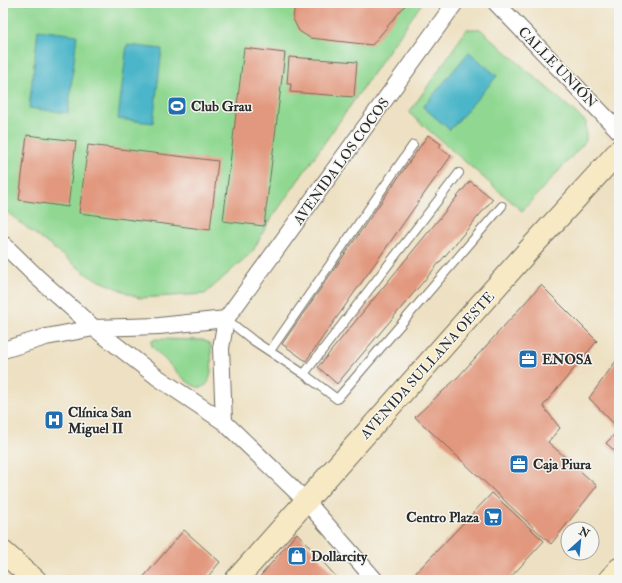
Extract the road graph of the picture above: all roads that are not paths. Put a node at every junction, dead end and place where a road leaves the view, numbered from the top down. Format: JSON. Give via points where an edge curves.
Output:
{"nodes":[{"id":1,"x":455,"y":3,"type":"edge"},
{"id":2,"x":496,"y":3,"type":"edge"},
{"id":3,"x":619,"y":131,"type":"edge"},
{"id":4,"x":413,"y":145,"type":"dead end"},
{"id":5,"x":619,"y":151,"type":"edge"},
{"id":6,"x":459,"y":173,"type":"dead end"},
{"id":7,"x":502,"y":206,"type":"dead end"},
{"id":8,"x":3,"y":244,"type":"edge"},
{"id":9,"x":226,"y":319,"type":"junction"},
{"id":10,"x":94,"y":328,"type":"junction"},
{"id":11,"x":3,"y":350,"type":"edge"},
{"id":12,"x":270,"y":351,"type":"junction"},
{"id":13,"x":304,"y":374,"type":"junction"},
{"id":14,"x":224,"y":422,"type":"junction"},
{"id":15,"x":306,"y":501,"type":"junction"},
{"id":16,"x":3,"y":552,"type":"edge"},
{"id":17,"x":619,"y":569,"type":"edge"},
{"id":18,"x":35,"y":580,"type":"edge"},
{"id":19,"x":236,"y":580,"type":"edge"},
{"id":20,"x":375,"y":580,"type":"edge"},
{"id":21,"x":609,"y":580,"type":"edge"}],
"edges":[{"from":1,"to":9,"type":"street","name":"AVENIDA LOS COCOS"},
{"from":2,"to":3,"type":"street","name":"CALLE UNIÓN"},
{"from":4,"to":12,"type":"lane"},
{"from":5,"to":15,"type":"street","name":"AVENIDA SULLANA OESTE"},
{"from":6,"to":13,"type":"lane"},
{"from":7,"to":13,"type":"lane","via":[[337,398]]},
{"from":8,"to":10,"type":"street"},
{"from":9,"to":10,"type":"street","via":[[159,326]]},
{"from":9,"to":12,"type":"lane"},
{"from":9,"to":14,"type":"street","name":"AVENIDA LOS COCOS","via":[[220,348]]},
{"from":10,"to":11,"type":"street","via":[[46,337]]},
{"from":10,"to":14,"type":"street","via":[[157,377]]},
{"from":12,"to":13,"type":"lane"},
{"from":14,"to":15,"type":"street"},
{"from":15,"to":19,"type":"street","name":"AVENIDA SULLANA OESTE"},
{"from":15,"to":20,"type":"street"},
{"from":16,"to":18,"type":"street"},
{"from":17,"to":21,"type":"street"}]}
